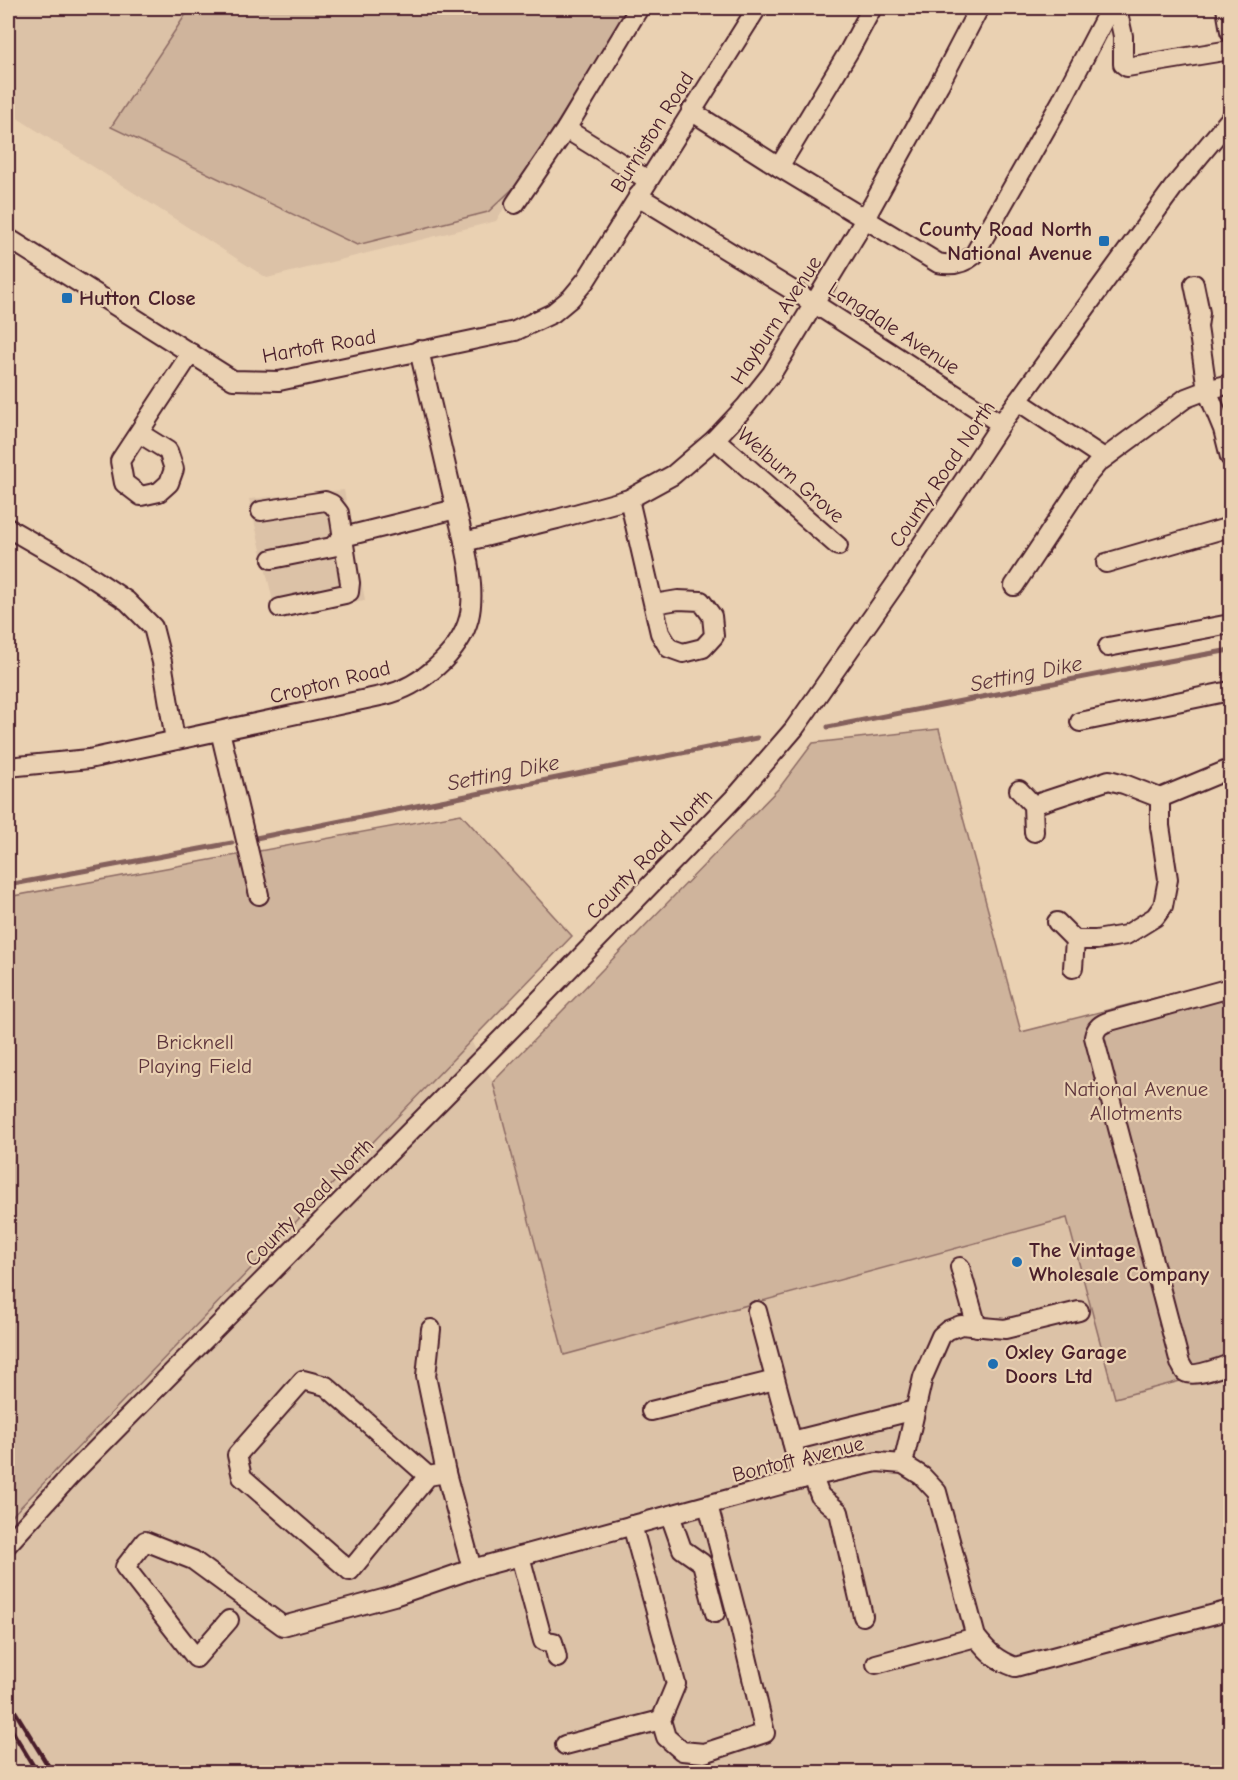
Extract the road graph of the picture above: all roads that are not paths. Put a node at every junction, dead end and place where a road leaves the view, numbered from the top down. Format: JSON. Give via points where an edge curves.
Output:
{"nodes":[{"id":1,"x":639,"y":8,"type":"edge"},
{"id":2,"x":757,"y":8,"type":"edge"},
{"id":3,"x":872,"y":8,"type":"edge"},
{"id":4,"x":979,"y":8,"type":"edge"},
{"id":5,"x":1110,"y":8,"type":"edge"},
{"id":6,"x":1117,"y":8,"type":"edge"},
{"id":7,"x":1226,"y":8,"type":"edge"},
{"id":8,"x":1230,"y":31,"type":"edge"},
{"id":9,"x":1230,"y":50,"type":"edge"},
{"id":10,"x":691,"y":111,"type":"junction"},
{"id":11,"x":1230,"y":119,"type":"edge"},
{"id":12,"x":566,"y":129,"type":"junction"},
{"id":13,"x":1223,"y":141,"type":"edge"},
{"id":14,"x":779,"y":167,"type":"junction"},
{"id":15,"x":643,"y":188,"type":"junction"},
{"id":16,"x":515,"y":204,"type":"dead end"},
{"id":17,"x":864,"y":220,"type":"junction"},
{"id":18,"x":8,"y":238,"type":"edge"},
{"id":19,"x":586,"y":280,"type":"joint"},
{"id":20,"x":1194,"y":284,"type":"dead end"},
{"id":21,"x":815,"y":304,"type":"junction"},
{"id":22,"x":419,"y":350,"type":"junction"},
{"id":23,"x":191,"y":352,"type":"junction"},
{"id":24,"x":1230,"y":384,"type":"edge"},
{"id":25,"x":1207,"y":390,"type":"junction"},
{"id":26,"x":1018,"y":401,"type":"junction"},
{"id":27,"x":1002,"y":424,"type":"junction"},
{"id":28,"x":140,"y":433,"type":"dead end"},
{"id":29,"x":715,"y":438,"type":"junction"},
{"id":30,"x":1104,"y":458,"type":"junction"},
{"id":31,"x":1230,"y":458,"type":"edge"},
{"id":32,"x":629,"y":499,"type":"junction"},
{"id":33,"x":456,"y":508,"type":"junction"},
{"id":34,"x":261,"y":511,"type":"dead end"},
{"id":35,"x":1230,"y":526,"type":"edge"},
{"id":36,"x":8,"y":528,"type":"edge"},
{"id":37,"x":343,"y":537,"type":"junction"},
{"id":38,"x":464,"y":542,"type":"junction"},
{"id":39,"x":838,"y":546,"type":"dead end"},
{"id":40,"x":272,"y":559,"type":"dead end"},
{"id":41,"x":1106,"y":563,"type":"dead end"},
{"id":42,"x":1014,"y":586,"type":"dead end"},
{"id":43,"x":654,"y":604,"type":"dead end"},
{"id":44,"x":280,"y":608,"type":"dead end"},
{"id":45,"x":1230,"y":624,"type":"edge"},
{"id":46,"x":1108,"y":646,"type":"dead end"},
{"id":47,"x":1230,"y":691,"type":"edge"},
{"id":48,"x":1080,"y":722,"type":"dead end"},
{"id":49,"x":220,"y":731,"type":"junction"},
{"id":50,"x":175,"y":740,"type":"junction"},
{"id":51,"x":8,"y":767,"type":"edge"},
{"id":52,"x":1230,"y":769,"type":"edge"},
{"id":53,"x":1019,"y":790,"type":"dead end"},
{"id":54,"x":1160,"y":798,"type":"junction"},
{"id":55,"x":1033,"y":805,"type":"junction"},
{"id":56,"x":1034,"y":832,"type":"dead end"},
{"id":57,"x":259,"y":895,"type":"dead end"},
{"id":58,"x":1057,"y":922,"type":"dead end"},
{"id":59,"x":1075,"y":940,"type":"junction"},
{"id":60,"x":1073,"y":968,"type":"dead end"},
{"id":61,"x":1230,"y":988,"type":"edge"},
{"id":62,"x":960,"y":1267,"type":"dead end"},
{"id":63,"x":757,"y":1311,"type":"dead end"},
{"id":64,"x":1079,"y":1311,"type":"dead end"},
{"id":65,"x":977,"y":1327,"type":"junction"},
{"id":66,"x":431,"y":1329,"type":"dead end"},
{"id":67,"x":1230,"y":1364,"type":"edge"},
{"id":68,"x":775,"y":1380,"type":"junction"},
{"id":69,"x":915,"y":1410,"type":"junction"},
{"id":70,"x":651,"y":1411,"type":"dead end"},
{"id":71,"x":792,"y":1441,"type":"junction"},
{"id":72,"x":903,"y":1464,"type":"junction"},
{"id":73,"x":437,"y":1474,"type":"junction"},
{"id":74,"x":808,"y":1478,"type":"junction"},
{"id":75,"x":708,"y":1505,"type":"junction"},
{"id":76,"x":670,"y":1515,"type":"junction"},
{"id":77,"x":632,"y":1525,"type":"junction"},
{"id":78,"x":8,"y":1544,"type":"edge"},
{"id":79,"x":520,"y":1556,"type":"junction"},
{"id":80,"x":472,"y":1569,"type":"junction"},
{"id":81,"x":1230,"y":1611,"type":"edge"},
{"id":82,"x":715,"y":1613,"type":"dead end"},
{"id":83,"x":863,"y":1616,"type":"dead end"},
{"id":84,"x":229,"y":1620,"type":"dead end"},
{"id":85,"x":976,"y":1637,"type":"junction"},
{"id":86,"x":557,"y":1658,"type":"dead end"},
{"id":87,"x":876,"y":1664,"type":"dead end"},
{"id":88,"x":661,"y":1720,"type":"junction"},
{"id":89,"x":565,"y":1744,"type":"dead end"}],
"edges":[{"from":1,"to":12,"type":"street"},
{"from":2,"to":10,"type":"street","name":"Burniston Road"},
{"from":3,"to":14,"type":"street"},
{"from":4,"to":17,"type":"street","name":"Hayburn Avenue"},
{"from":5,"to":17,"type":"street","via":[[974,255],[959,263],[938,263]]},
{"from":6,"to":9,"type":"street","via":[[1123,64],[1127,67]]},
{"from":7,"to":8,"type":"street"},
{"from":10,"to":14,"type":"street"},
{"from":10,"to":15,"type":"street","name":"Burniston Road"},
{"from":11,"to":13,"type":"street","name":"County Road North"},
{"from":12,"to":15,"type":"street","name":"Langdale Avenue"},
{"from":12,"to":16,"type":"street"},
{"from":13,"to":26,"type":"street","name":"County Road North","via":[[1173,188]]},
{"from":14,"to":17,"type":"street"},
{"from":15,"to":19,"type":"street","name":"Burniston Road"},
{"from":15,"to":21,"type":"street","name":"Langdale Avenue"},
{"from":17,"to":21,"type":"street","name":"Hayburn Avenue"},
{"from":18,"to":23,"type":"street","name":"Hartoft Road"},
{"from":19,"to":22,"type":"street","name":"Hartoft Road","via":[[553,313],[515,331]]},
{"from":20,"to":25,"type":"street"},
{"from":21,"to":27,"type":"street","name":"Langdale Avenue"},
{"from":21,"to":29,"type":"street","name":"Hayburn Avenue","via":[[772,373]]},
{"from":22,"to":23,"type":"street","name":"Hartoft Road","via":[[279,381],[233,380]]},
{"from":22,"to":33,"type":"street","name":"Cropton Road"},
{"from":23,"to":28,"type":"street"},
{"from":24,"to":25,"type":"street"},
{"from":25,"to":30,"type":"street","via":[[1186,398]]},
{"from":25,"to":31,"type":"street"},
{"from":26,"to":27,"type":"street","name":"County Road North"},
{"from":26,"to":30,"type":"street"},
{"from":27,"to":78,"type":"street","name":"County Road North","via":[[794,729],[738,794],[69,1477]]},
{"from":29,"to":32,"type":"street","name":"Hayburn Avenue","via":[[673,475]]},
{"from":29,"to":39,"type":"street","name":"Welburn Grove"},
{"from":30,"to":42,"type":"street","via":[[1087,476]]},
{"from":32,"to":38,"type":"street","name":"Hayburn Avenue"},
{"from":32,"to":43,"type":"street"},
{"from":33,"to":37,"type":"street"},
{"from":33,"to":38,"type":"street","name":"Cropton Road"},
{"from":34,"to":37,"type":"street","via":[[325,501],[339,513]]},
{"from":35,"to":41,"type":"street"},
{"from":36,"to":50,"type":"street","via":[[127,601],[153,627]]},
{"from":37,"to":40,"type":"street","via":[[332,547]]},
{"from":37,"to":44,"type":"street","via":[[349,592]]},
{"from":38,"to":49,"type":"street","name":"Cropton Road","via":[[471,584],[469,617],[460,640],[428,675],[396,693]]},
{"from":45,"to":46,"type":"street"},
{"from":47,"to":48,"type":"street"},
{"from":49,"to":50,"type":"street","name":"Cropton Road"},
{"from":49,"to":57,"type":"street"},
{"from":50,"to":51,"type":"street","name":"Cropton Road","via":[[89,759]]},
{"from":52,"to":54,"type":"street"},
{"from":53,"to":55,"type":"street"},
{"from":54,"to":55,"type":"street","via":[[1109,780]]},
{"from":54,"to":59,"type":"street","via":[[1168,879],[1163,906],[1155,917],[1126,935]]},
{"from":55,"to":56,"type":"street"},
{"from":58,"to":59,"type":"street"},
{"from":59,"to":60,"type":"street"},
{"from":61,"to":67,"type":"street","via":[[1101,1024],[1094,1036],[1180,1363],[1183,1370],[1194,1374]]},
{"from":62,"to":65,"type":"street"},
{"from":63,"to":68,"type":"street"},
{"from":64,"to":65,"type":"street","via":[[1005,1329]]},
{"from":65,"to":69,"type":"street","via":[[961,1325],[941,1336],[923,1377]]},
{"from":66,"to":73,"type":"street","via":[[426,1376]]},
{"from":68,"to":70,"type":"street"},
{"from":68,"to":71,"type":"street"},
{"from":69,"to":71,"type":"street"},
{"from":69,"to":72,"type":"street"},
{"from":71,"to":74,"type":"street"},
{"from":72,"to":74,"type":"street","name":"Bontoft Avenue","via":[[877,1462]]},
{"from":72,"to":85,"type":"street","via":[[937,1492]]},
{"from":73,"to":73,"type":"street","via":[[326,1386],[303,1380],[237,1455],[242,1477],[350,1571]]},
{"from":73,"to":80,"type":"street"},
{"from":74,"to":75,"type":"street","name":"Bontoft Avenue"},
{"from":74,"to":83,"type":"street","via":[[838,1512]]},
{"from":75,"to":76,"type":"street","name":"Bontoft Avenue"},
{"from":75,"to":88,"type":"street","via":[[765,1733],[704,1753],[682,1751],[666,1737]]},
{"from":76,"to":77,"type":"street","name":"Bontoft Avenue"},
{"from":76,"to":82,"type":"street","via":[[682,1549],[702,1563]]},
{"from":77,"to":79,"type":"street","name":"Bontoft Avenue"},
{"from":77,"to":88,"type":"street","via":[[676,1684]]},
{"from":79,"to":80,"type":"street","name":"Bontoft Avenue"},
{"from":79,"to":86,"type":"street","via":[[543,1641],[553,1642]]},
{"from":80,"to":84,"type":"street","name":"Bontoft Avenue","via":[[394,1596],[283,1626],[193,1560],[145,1541],[125,1566],[196,1658]]},
{"from":81,"to":85,"type":"street","via":[[1016,1667],[999,1661]]},
{"from":85,"to":87,"type":"street"},
{"from":88,"to":89,"type":"street"}]}
